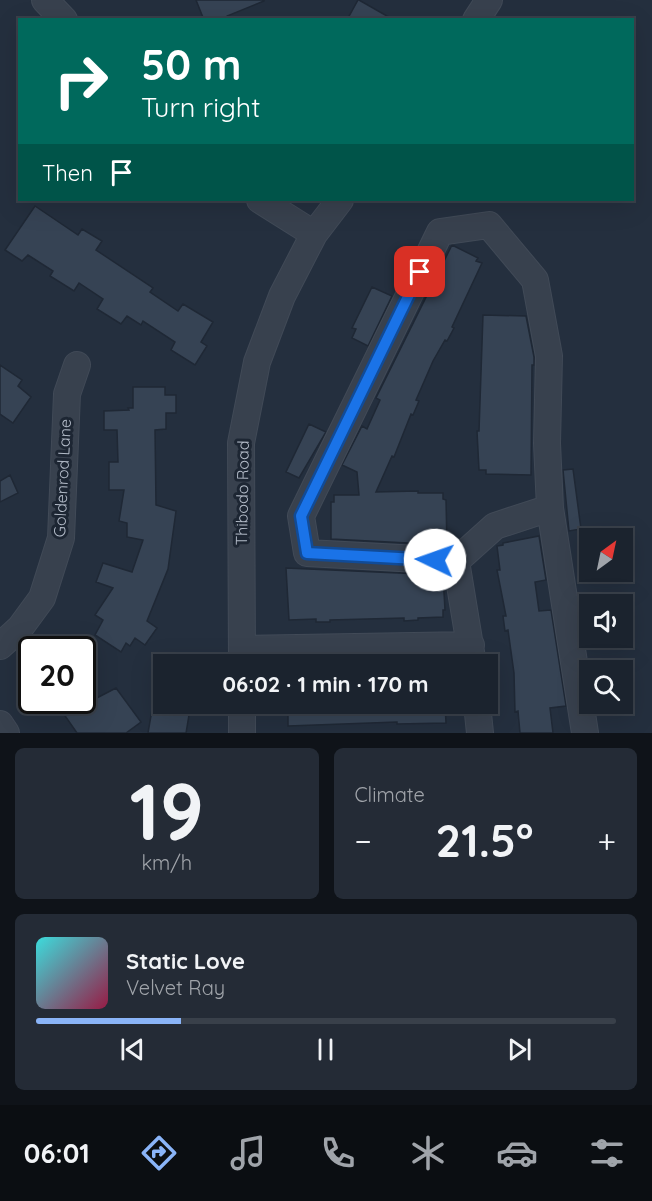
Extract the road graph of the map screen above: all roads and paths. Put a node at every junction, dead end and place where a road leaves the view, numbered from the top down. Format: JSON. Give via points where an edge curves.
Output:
{"nodes":[{"id":1,"x":45,"y":0,"type":"edge"},
{"id":2,"x":489,"y":0,"type":"edge"},
{"id":3,"x":62,"y":18,"type":"edge"},
{"id":4,"x":477,"y":18,"type":"edge"},
{"id":5,"x":262,"y":201,"type":"edge"},
{"id":6,"x":339,"y":201,"type":"edge"},
{"id":7,"x":314,"y":234,"type":"junction"},
{"id":8,"x":77,"y":365,"type":"dead end"},
{"id":9,"x":550,"y":508,"type":"junction"},
{"id":10,"x":456,"y":561,"type":"junction"},
{"id":11,"x":0,"y":646,"type":"edge"},
{"id":12,"x":242,"y":654,"type":"edge"},
{"id":13,"x":253,"y":654,"type":"edge"},
{"id":14,"x":444,"y":654,"type":"edge"},
{"id":15,"x":472,"y":654,"type":"edge"},
{"id":16,"x":242,"y":714,"type":"edge"},
{"id":17,"x":478,"y":714,"type":"edge"},
{"id":18,"x":0,"y":724,"type":"edge"},
{"id":19,"x":6,"y":733,"type":"edge"},
{"id":20,"x":242,"y":733,"type":"edge"},
{"id":21,"x":480,"y":733,"type":"edge"},
{"id":22,"x":585,"y":733,"type":"edge"}],
"edges":[{"from":1,"to":3,"type":"street"},
{"from":2,"to":4,"type":"street"},
{"from":5,"to":7,"type":"street"},
{"from":6,"to":7,"type":"street","name":"Thibodo Road"},
{"from":7,"to":12,"type":"street","name":"Thibodo Road","via":[[282,296],[257,362],[241,443]]},
{"from":8,"to":11,"type":"street","name":"Goldenrod Lane","via":[[67,394],[61,538],[42,598],[20,628]]},
{"from":9,"to":10,"type":"street","via":[[495,526]]},
{"from":9,"to":10,"type":"street","via":[[549,356],[535,280],[489,225],[440,232],[301,516],[307,553]]},
{"from":9,"to":22,"type":"street"},
{"from":10,"to":15,"type":"street"},
{"from":13,"to":14,"type":"street","via":[[276,648]]},
{"from":16,"to":20,"type":"street"},
{"from":17,"to":21,"type":"street"},
{"from":18,"to":19,"type":"street"}]}
